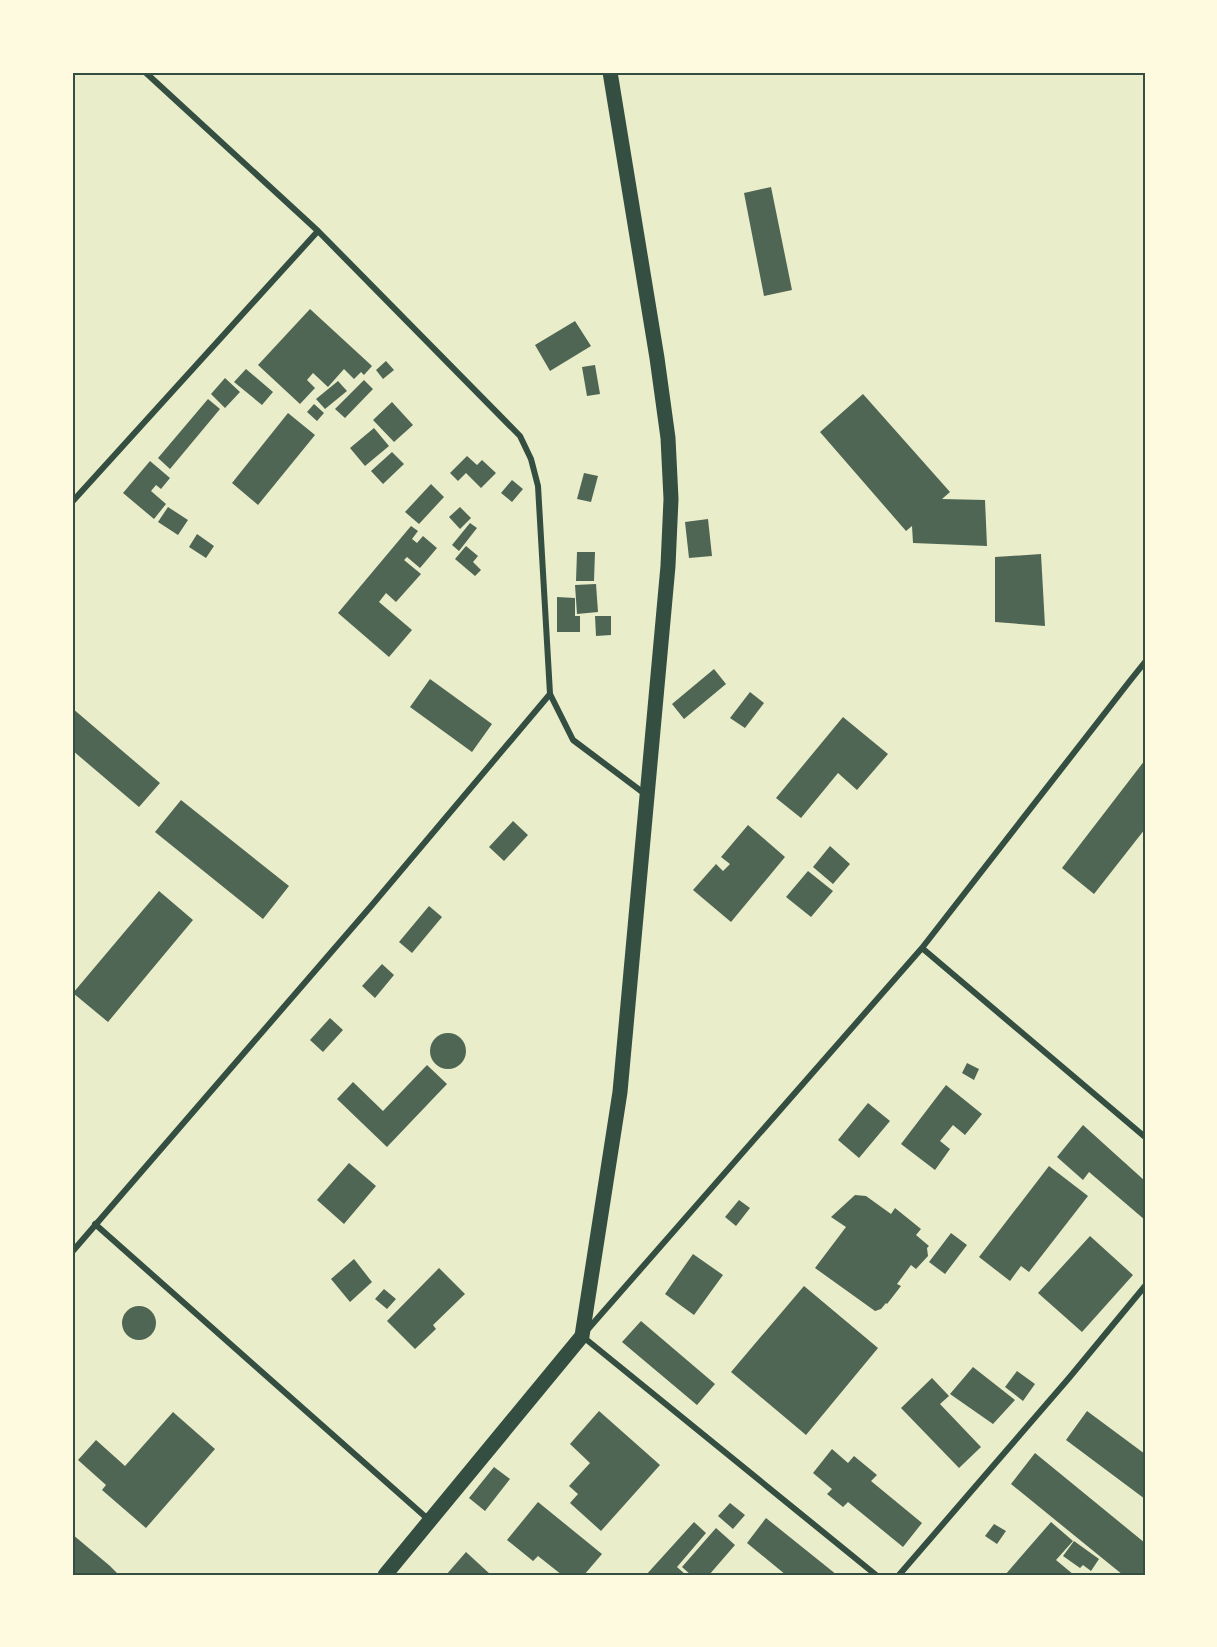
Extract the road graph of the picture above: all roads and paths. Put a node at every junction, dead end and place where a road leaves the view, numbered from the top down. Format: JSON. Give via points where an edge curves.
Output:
{"nodes":[{"id":1,"x":145,"y":72,"type":"edge"},
{"id":2,"x":610,"y":72,"type":"edge"},
{"id":3,"x":318,"y":231,"type":"junction"},
{"id":4,"x":72,"y":502,"type":"edge"},
{"id":5,"x":1145,"y":662,"type":"edge"},
{"id":6,"x":550,"y":694,"type":"junction"},
{"id":7,"x":648,"y":796,"type":"junction"},
{"id":8,"x":922,"y":948,"type":"junction"},
{"id":9,"x":1145,"y":1137,"type":"edge"},
{"id":10,"x":95,"y":1224,"type":"junction"},
{"id":11,"x":72,"y":1252,"type":"edge"},
{"id":12,"x":1145,"y":1286,"type":"edge"},
{"id":13,"x":582,"y":1336,"type":"junction"},
{"id":14,"x":430,"y":1521,"type":"junction"},
{"id":15,"x":385,"y":1575,"type":"edge"},
{"id":16,"x":876,"y":1575,"type":"edge"},
{"id":17,"x":899,"y":1575,"type":"edge"}],
"edges":[{"from":1,"to":3,"type":"street"},
{"from":2,"to":7,"type":"main road","via":[[668,438],[668,566]]},
{"from":3,"to":4,"type":"street"},
{"from":3,"to":6,"type":"street","via":[[520,436],[538,486]]},
{"from":5,"to":8,"type":"street"},
{"from":6,"to":7,"type":"street","via":[[573,740]]},
{"from":6,"to":10,"type":"street"},
{"from":7,"to":13,"type":"main road","via":[[620,1092]]},
{"from":8,"to":9,"type":"street"},
{"from":8,"to":13,"type":"street"},
{"from":10,"to":11,"type":"street"},
{"from":10,"to":14,"type":"street"},
{"from":12,"to":17,"type":"street"},
{"from":13,"to":14,"type":"main road"},
{"from":13,"to":16,"type":"street"},
{"from":14,"to":15,"type":"main road"}]}
